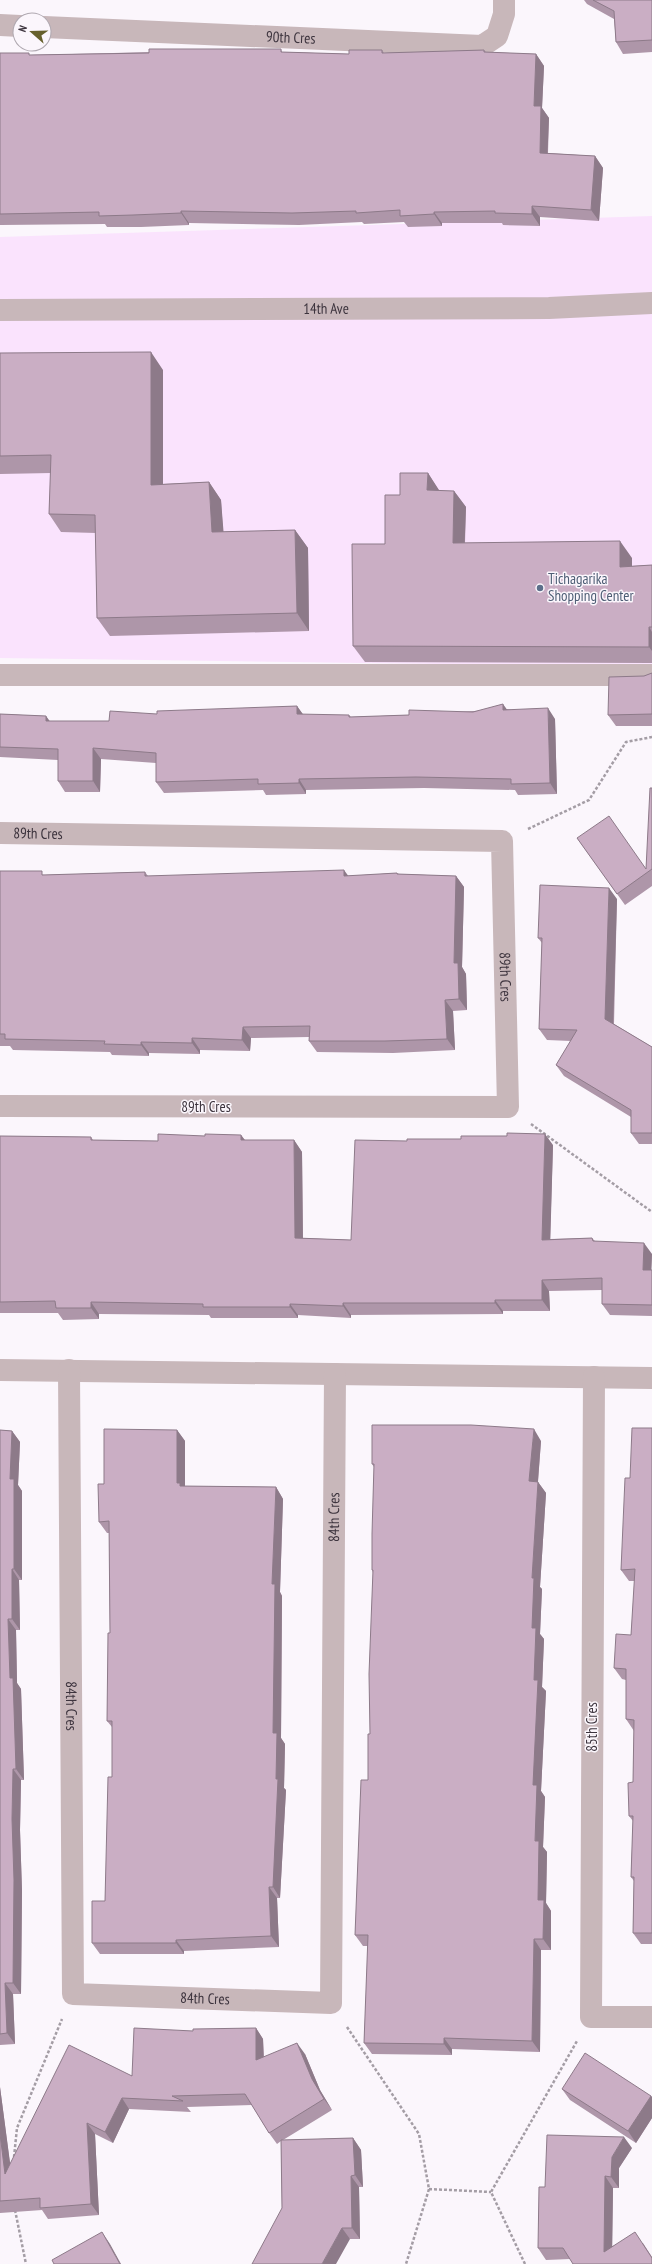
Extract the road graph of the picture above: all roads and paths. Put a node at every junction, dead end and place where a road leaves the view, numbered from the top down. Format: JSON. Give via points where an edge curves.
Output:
{"nodes":[{"id":1,"x":504,"y":0,"type":"edge"},
{"id":2,"x":0,"y":25,"type":"edge"},
{"id":3,"x":12,"y":26,"type":"edge"},
{"id":4,"x":52,"y":27,"type":"edge"},
{"id":5,"x":652,"y":303,"type":"edge"},
{"id":6,"x":0,"y":310,"type":"edge"},
{"id":7,"x":0,"y":675,"type":"edge"},
{"id":8,"x":652,"y":675,"type":"edge"},
{"id":9,"x":652,"y":737,"type":"edge"},
{"id":10,"x":0,"y":833,"type":"edge"},
{"id":11,"x":502,"y":841,"type":"junction"},
{"id":12,"x":0,"y":1106,"type":"edge"},
{"id":13,"x":508,"y":1107,"type":"junction"},
{"id":14,"x":652,"y":1212,"type":"edge"},
{"id":15,"x":0,"y":1370,"type":"edge"},
{"id":16,"x":69,"y":1370,"type":"junction"},
{"id":17,"x":335,"y":1374,"type":"junction"},
{"id":18,"x":594,"y":1377,"type":"junction"},
{"id":19,"x":652,"y":1378,"type":"edge"},
{"id":20,"x":73,"y":1994,"type":"junction"},
{"id":21,"x":331,"y":2003,"type":"junction"},
{"id":22,"x":591,"y":2017,"type":"junction"},
{"id":23,"x":652,"y":2017,"type":"edge"},
{"id":24,"x":14,"y":2158,"type":"edge"},
{"id":25,"x":429,"y":2189,"type":"junction"},
{"id":26,"x":491,"y":2192,"type":"junction"},
{"id":27,"x":14,"y":2202,"type":"edge"},
{"id":28,"x":26,"y":2264,"type":"edge"},
{"id":29,"x":406,"y":2264,"type":"edge"},
{"id":30,"x":525,"y":2264,"type":"edge"}],
"edges":[{"from":1,"to":4,"type":"street","name":"90th Cres","via":[[504,14],[497,36],[482,46]]},
{"from":2,"to":3,"type":"street"},
{"from":5,"to":6,"type":"street","name":"14th Ave","via":[[541,308]]},
{"from":7,"to":8,"type":"street"},
{"from":9,"to":11,"type":"path","via":[[626,742],[589,800]]},
{"from":10,"to":11,"type":"street","name":"89th Cres"},
{"from":11,"to":13,"type":"street","name":"89th Cres"},
{"from":12,"to":13,"type":"street","name":"89th Cres"},
{"from":13,"to":14,"type":"path"},
{"from":15,"to":16,"type":"street"},
{"from":16,"to":17,"type":"street"},
{"from":16,"to":20,"type":"street","name":"84th Cres"},
{"from":17,"to":18,"type":"street"},
{"from":17,"to":21,"type":"street","name":"84th Cres"},
{"from":18,"to":19,"type":"street"},
{"from":18,"to":22,"type":"street","name":"85th Cres"},
{"from":20,"to":21,"type":"street","name":"84th Cres"},
{"from":20,"to":24,"type":"path","via":[[17,2128]]},
{"from":21,"to":25,"type":"path","via":[[418,2134]]},
{"from":22,"to":23,"type":"street"},
{"from":22,"to":26,"type":"path"},
{"from":25,"to":26,"type":"path"},
{"from":25,"to":29,"type":"path"},
{"from":26,"to":30,"type":"path"},
{"from":27,"to":28,"type":"path"}]}
